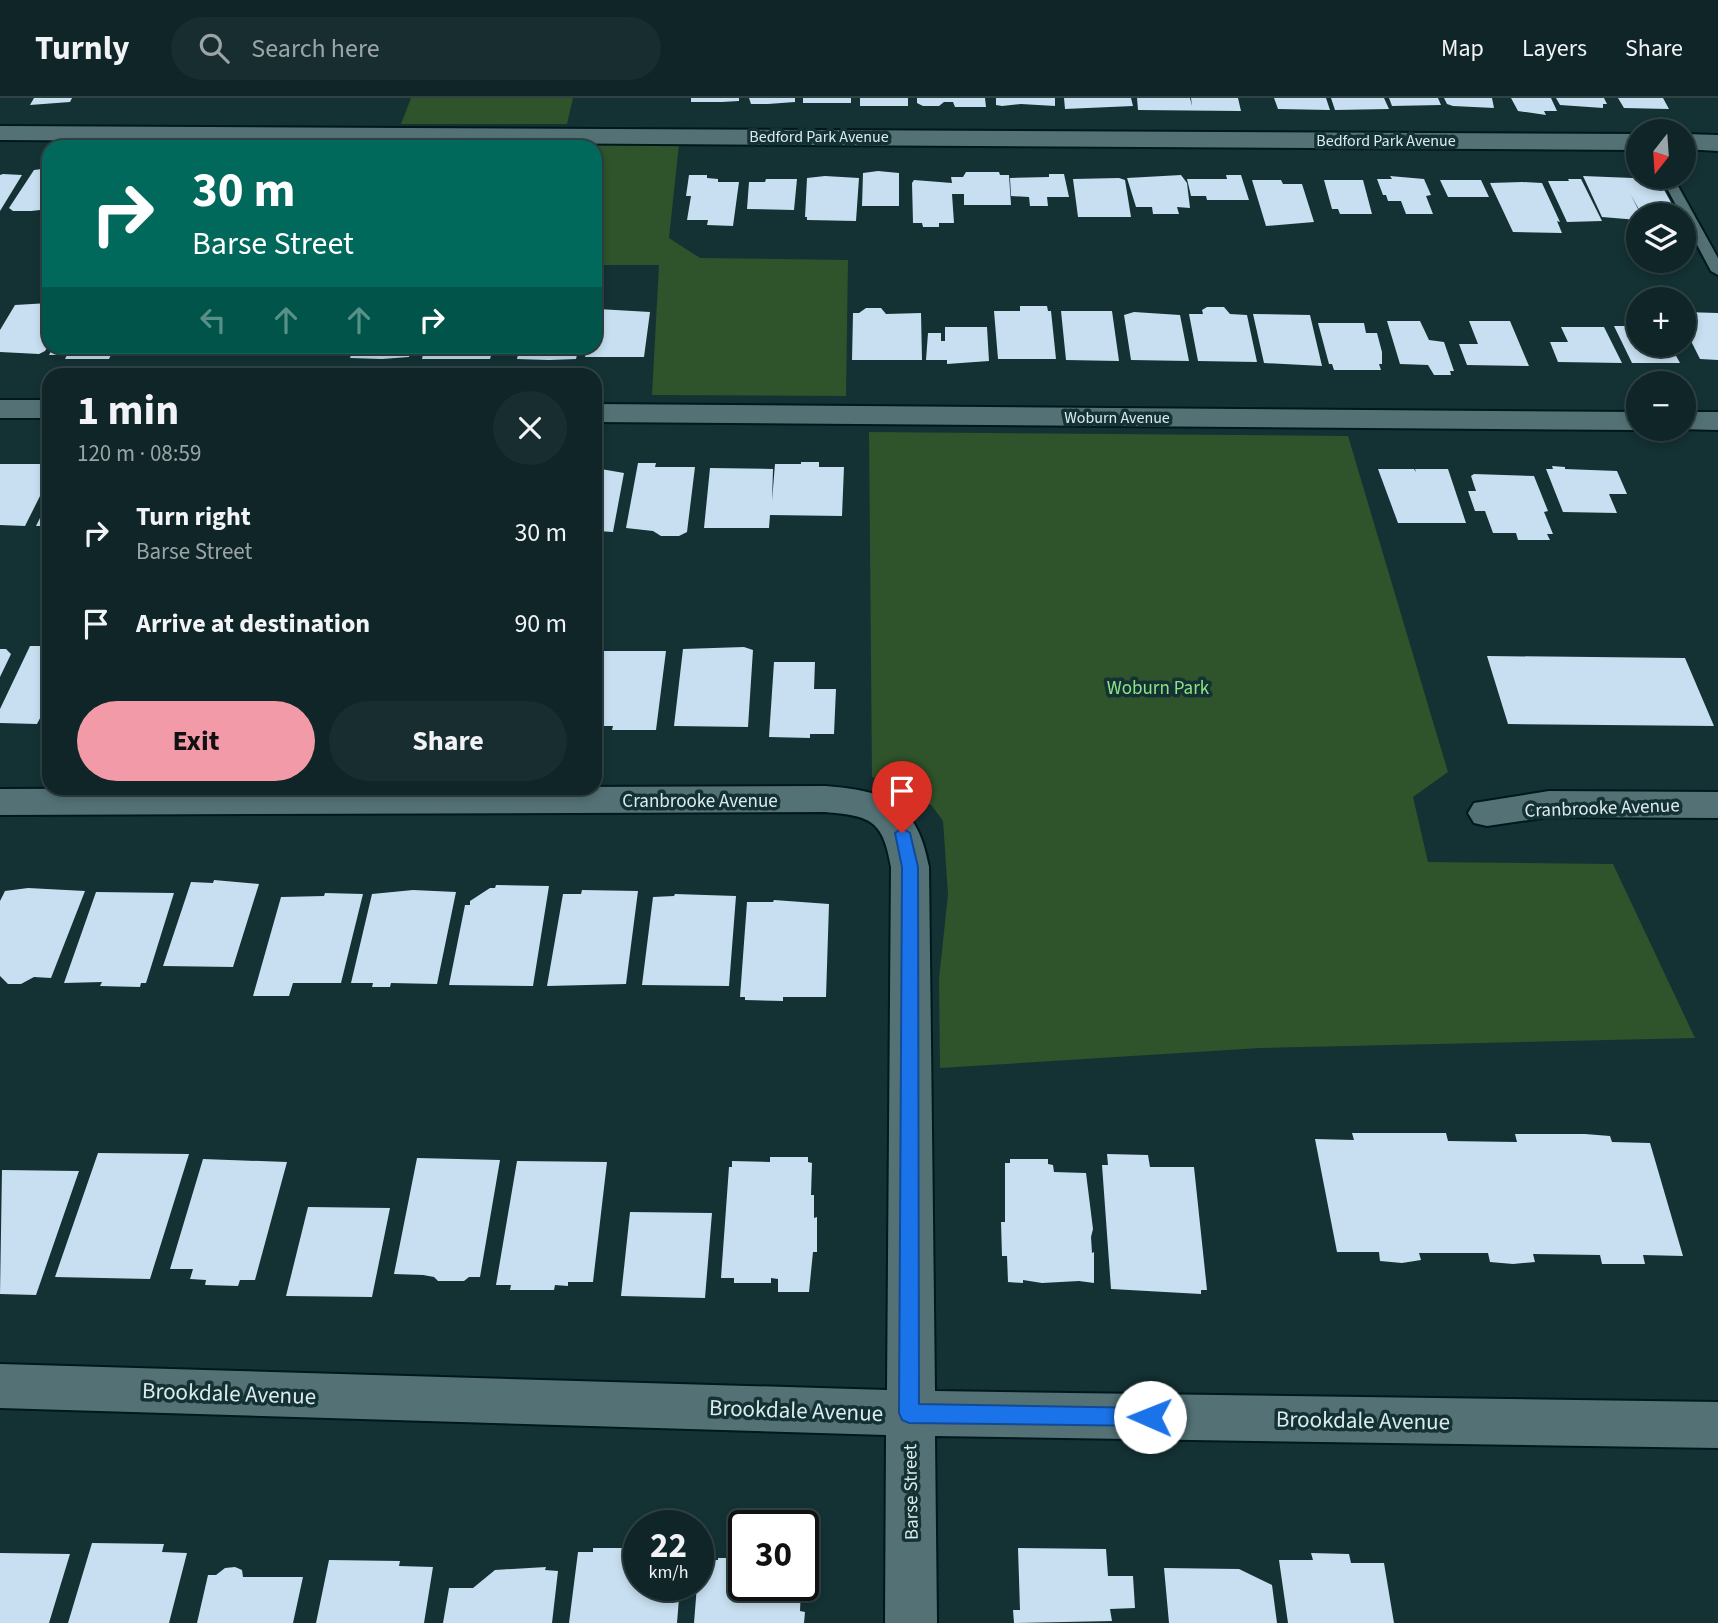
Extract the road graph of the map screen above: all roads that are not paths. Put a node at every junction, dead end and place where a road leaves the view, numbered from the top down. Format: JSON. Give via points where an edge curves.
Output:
{"nodes":[{"id":1,"x":0,"y":133,"type":"edge"},
{"id":2,"x":1626,"y":142,"type":"edge"},
{"id":3,"x":1696,"y":142,"type":"edge"},
{"id":4,"x":1718,"y":143,"type":"edge"},
{"id":5,"x":1674,"y":189,"type":"edge"},
{"id":6,"x":1718,"y":271,"type":"edge"},
{"id":7,"x":0,"y":409,"type":"edge"},
{"id":8,"x":42,"y":409,"type":"edge"},
{"id":9,"x":602,"y":413,"type":"edge"},
{"id":10,"x":1626,"y":421,"type":"edge"},
{"id":11,"x":1696,"y":421,"type":"edge"},
{"id":12,"x":1718,"y":421,"type":"edge"},
{"id":13,"x":0,"y":802,"type":"edge"},
{"id":14,"x":1718,"y":805,"type":"edge"},
{"id":15,"x":1486,"y":813,"type":"dead end"},
{"id":16,"x":891,"y":821,"type":"joint"},
{"id":17,"x":0,"y":1386,"type":"edge"},
{"id":18,"x":909,"y":1413,"type":"junction"},
{"id":19,"x":1718,"y":1425,"type":"edge"},
{"id":20,"x":911,"y":1623,"type":"edge"}],
"edges":[{"from":1,"to":2,"type":"street","name":"Bedford Park Avenue"},
{"from":3,"to":4,"type":"street"},
{"from":5,"to":6,"type":"lane"},
{"from":7,"to":8,"type":"street"},
{"from":9,"to":10,"type":"street","name":"Woburn Avenue"},
{"from":11,"to":12,"type":"street"},
{"from":13,"to":16,"type":"street","name":"Cranbrooke Avenue","via":[[825,799],[881,811]]},
{"from":14,"to":15,"type":"street","name":"Cranbrooke Avenue","via":[[1549,804]]},
{"from":16,"to":18,"type":"street","name":"Barse Street","via":[[902,833],[910,867]]},
{"from":17,"to":18,"type":"street","name":"Brookdale Avenue"},
{"from":18,"to":19,"type":"street","name":"Brookdale Avenue"},
{"from":18,"to":20,"type":"street","name":"Barse Street"}]}
